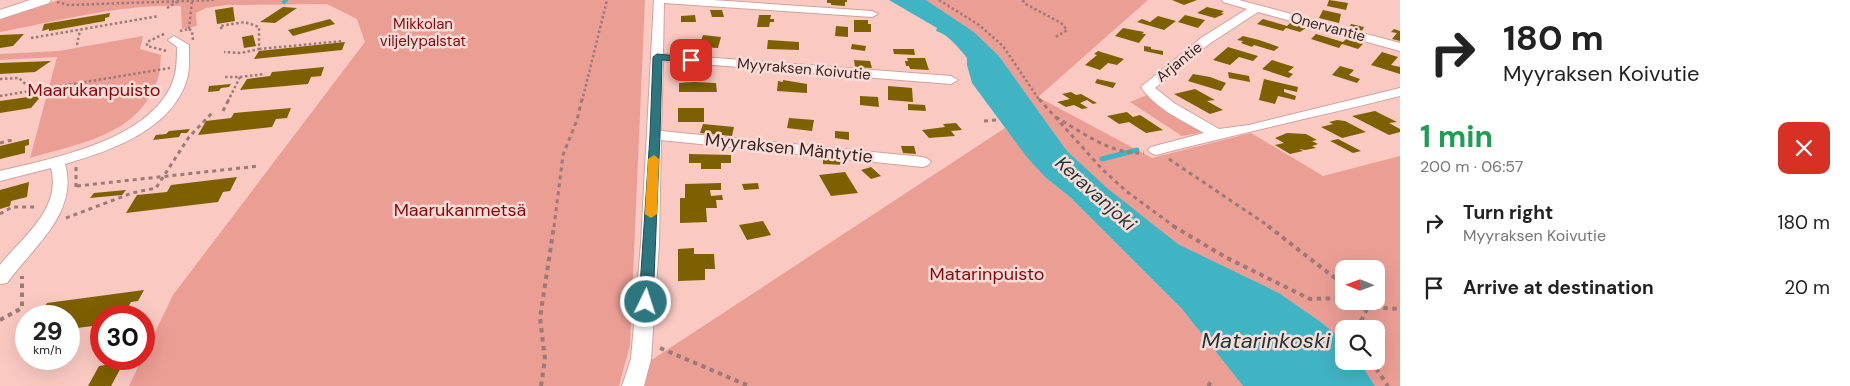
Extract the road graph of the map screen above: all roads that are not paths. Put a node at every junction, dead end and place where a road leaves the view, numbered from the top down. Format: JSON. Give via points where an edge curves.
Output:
{"nodes":[{"id":1,"x":44,"y":0,"type":"edge"},
{"id":2,"x":659,"y":0,"type":"edge"},
{"id":3,"x":665,"y":0,"type":"edge"},
{"id":4,"x":1227,"y":0,"type":"edge"},
{"id":5,"x":1256,"y":8,"type":"junction"},
{"id":6,"x":872,"y":14,"type":"dead end"},
{"id":7,"x":0,"y":15,"type":"edge"},
{"id":8,"x":174,"y":39,"type":"road end"},
{"id":9,"x":1400,"y":47,"type":"edge"},
{"id":10,"x":657,"y":57,"type":"junction"},
{"id":11,"x":951,"y":80,"type":"dead end"},
{"id":12,"x":1400,"y":92,"type":"edge"},
{"id":13,"x":1385,"y":96,"type":"junction"},
{"id":14,"x":1400,"y":102,"type":"edge"},
{"id":15,"x":1216,"y":134,"type":"junction"},
{"id":16,"x":655,"y":135,"type":"junction"},
{"id":17,"x":1156,"y":150,"type":"road end"},
{"id":18,"x":57,"y":161,"type":"junction"},
{"id":19,"x":923,"y":162,"type":"dead end"},
{"id":20,"x":0,"y":176,"type":"edge"},
{"id":21,"x":0,"y":278,"type":"edge"},
{"id":22,"x":633,"y":386,"type":"edge"}],
"edges":[{"from":1,"to":7,"type":"street"},
{"from":2,"to":10,"type":"street"},
{"from":3,"to":6,"type":"street"},
{"from":4,"to":5,"type":"street","name":"Onervantie"},
{"from":5,"to":9,"type":"street","name":"Onervantie"},
{"from":5,"to":15,"type":"street","name":"Arjantie","via":[[1206,41],[1148,87],[1161,100]]},
{"from":8,"to":18,"type":"street","via":[[183,45],[183,72],[164,106],[142,126],[124,136]]},
{"from":10,"to":11,"type":"street","name":"Myyraksen Koivutie"},
{"from":10,"to":16,"type":"street"},
{"from":12,"to":13,"type":"street"},
{"from":13,"to":14,"type":"street"},
{"from":13,"to":15,"type":"street"},
{"from":15,"to":17,"type":"street"},
{"from":16,"to":19,"type":"street","name":"Myyraksen Mäntytie"},
{"from":16,"to":22,"type":"street","via":[[643,341]]},
{"from":18,"to":20,"type":"street"},
{"from":18,"to":21,"type":"street","via":[[61,176],[57,204],[48,220]]}]}
